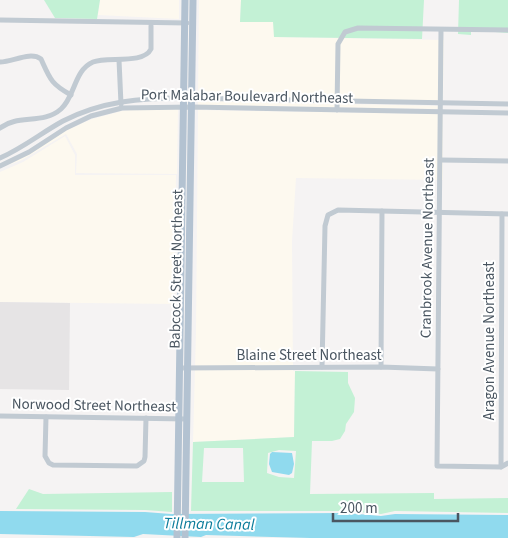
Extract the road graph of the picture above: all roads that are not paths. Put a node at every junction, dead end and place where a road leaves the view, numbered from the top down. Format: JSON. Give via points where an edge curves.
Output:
{"nodes":[{"id":1,"x":185,"y":0,"type":"edge"},
{"id":2,"x":193,"y":0,"type":"edge"},
{"id":3,"x":0,"y":20,"type":"edge"},
{"id":4,"x":184,"y":23,"type":"junction"},
{"id":5,"x":193,"y":23,"type":"junction"},
{"id":6,"x":151,"y":26,"type":"dead end"},
{"id":7,"x":441,"y":30,"type":"junction"},
{"id":8,"x":508,"y":30,"type":"edge"},
{"id":9,"x":119,"y":60,"type":"junction"},
{"id":10,"x":0,"y":62,"type":"edge"},
{"id":11,"x":71,"y":95,"type":"junction"},
{"id":12,"x":183,"y":98,"type":"junction"},
{"id":13,"x":193,"y":99,"type":"junction"},
{"id":14,"x":121,"y":101,"type":"junction"},
{"id":15,"x":337,"y":101,"type":"junction"},
{"id":16,"x":442,"y":103,"type":"junction"},
{"id":17,"x":508,"y":104,"type":"edge"},
{"id":18,"x":183,"y":107,"type":"junction"},
{"id":19,"x":193,"y":107,"type":"junction"},
{"id":20,"x":122,"y":108,"type":"junction"},
{"id":21,"x":337,"y":110,"type":"junction"},
{"id":22,"x":441,"y":112,"type":"junction"},
{"id":23,"x":508,"y":113,"type":"edge"},
{"id":24,"x":0,"y":128,"type":"edge"},
{"id":25,"x":0,"y":158,"type":"edge"},
{"id":26,"x":440,"y":160,"type":"junction"},
{"id":27,"x":508,"y":161,"type":"edge"},
{"id":28,"x":0,"y":166,"type":"edge"},
{"id":29,"x":382,"y":211,"type":"junction"},
{"id":30,"x":440,"y":212,"type":"junction"},
{"id":31,"x":502,"y":214,"type":"junction"},
{"id":32,"x":508,"y":214,"type":"edge"},
{"id":33,"x":322,"y":367,"type":"junction"},
{"id":34,"x":381,"y":367,"type":"junction"},
{"id":35,"x":179,"y":368,"type":"junction"},
{"id":36,"x":188,"y":368,"type":"junction"},
{"id":37,"x":438,"y":370,"type":"junction"},
{"id":38,"x":501,"y":406,"type":"junction"},
{"id":39,"x":508,"y":406,"type":"edge"},
{"id":40,"x":0,"y":416,"type":"edge"},
{"id":41,"x":46,"y":417,"type":"junction"},
{"id":42,"x":146,"y":418,"type":"junction"},
{"id":43,"x":178,"y":419,"type":"junction"},
{"id":44,"x":187,"y":419,"type":"junction"},
{"id":45,"x":505,"y":466,"type":"edge"},
{"id":46,"x":178,"y":481,"type":"junction"},
{"id":47,"x":186,"y":481,"type":"junction"},
{"id":48,"x":177,"y":538,"type":"edge"},
{"id":49,"x":186,"y":538,"type":"edge"}],
"edges":[{"from":1,"to":4,"type":"main road","name":"Babcock Street Northeast"},
{"from":2,"to":5,"type":"main road","name":"Babcock Street Northeast"},
{"from":3,"to":4,"type":"street"},
{"from":4,"to":5,"type":"street"},
{"from":4,"to":12,"type":"main road","name":"Babcock Street Northeast"},
{"from":5,"to":13,"type":"main road","name":"Babcock Street Northeast"},
{"from":6,"to":9,"type":"street","via":[[149,53]]},
{"from":7,"to":8,"type":"street"},
{"from":7,"to":15,"type":"street","via":[[358,28],[345,32],[338,44]]},
{"from":7,"to":16,"type":"street","name":"Cranbrook Avenue Northeast"},
{"from":9,"to":11,"type":"street","via":[[90,63],[82,71]]},
{"from":9,"to":14,"type":"street"},
{"from":10,"to":11,"type":"street","via":[[38,57],[57,88]]},
{"from":11,"to":24,"type":"street","via":[[63,108],[51,116],[12,121]]},
{"from":12,"to":13,"type":"street","name":"Port Malabar Boulevard Northeast"},
{"from":12,"to":14,"type":"street","name":"Port Malabar Boulevard Northeast"},
{"from":12,"to":18,"type":"main road","name":"Babcock Street Northeast"},
{"from":13,"to":15,"type":"street","name":"Port Malabar Boulevard Northeast"},
{"from":13,"to":19,"type":"main road","name":"Babcock Street Northeast"},
{"from":14,"to":20,"type":"street"},
{"from":14,"to":25,"type":"street","name":"Port Malabar Boulevard Northeast","via":[[63,121]]},
{"from":15,"to":16,"type":"street","name":"Port Malabar Boulevard Northeast"},
{"from":15,"to":21,"type":"street"},
{"from":16,"to":17,"type":"street","name":"Port Malabar Boulevard Northeast"},
{"from":16,"to":22,"type":"street","name":"Cranbrook Avenue Northeast"},
{"from":18,"to":19,"type":"street","name":"Port Malabar Boulevard Northeast"},
{"from":18,"to":20,"type":"street","name":"Port Malabar Boulevard Northeast"},
{"from":18,"to":35,"type":"main road","name":"Babcock Street Northeast"},
{"from":19,"to":21,"type":"street","name":"Port Malabar Boulevard Northeast"},
{"from":19,"to":36,"type":"main road","name":"Babcock Street Northeast"},
{"from":20,"to":28,"type":"street","name":"Port Malabar Boulevard Northeast","via":[[78,122]]},
{"from":21,"to":22,"type":"street","name":"Port Malabar Boulevard Northeast"},
{"from":22,"to":23,"type":"street","name":"Port Malabar Boulevard Northeast"},
{"from":22,"to":26,"type":"street","name":"Cranbrook Avenue Northeast"},
{"from":26,"to":27,"type":"street"},
{"from":26,"to":30,"type":"street","name":"Cranbrook Avenue Northeast"},
{"from":29,"to":30,"type":"street"},
{"from":29,"to":33,"type":"street","via":[[338,210],[328,215],[325,226]]},
{"from":29,"to":34,"type":"street"},
{"from":30,"to":31,"type":"street"},
{"from":30,"to":37,"type":"street","name":"Cranbrook Avenue Northeast"},
{"from":31,"to":32,"type":"street"},
{"from":31,"to":38,"type":"street","name":"Aragon Avenue Northeast"},
{"from":33,"to":34,"type":"street","name":"Blaine Street Northeast"},
{"from":33,"to":36,"type":"street","name":"Blaine Street Northeast"},
{"from":34,"to":37,"type":"street","name":"Blaine Street Northeast"},
{"from":35,"to":36,"type":"street","name":"Blaine Street Northeast"},
{"from":35,"to":43,"type":"main road","name":"Babcock Street Northeast"},
{"from":36,"to":44,"type":"main road","name":"Babcock Street Northeast"},
{"from":37,"to":45,"type":"street","name":"Cranbrook Avenue Northeast","via":[[437,466]]},
{"from":38,"to":39,"type":"street"},
{"from":38,"to":45,"type":"street","name":"Aragon Avenue Northeast"},
{"from":40,"to":41,"type":"street","name":"Norwood Street Northeast"},
{"from":41,"to":42,"type":"street","name":"Norwood Street Northeast"},
{"from":41,"to":42,"type":"street","via":[[46,456],[49,463],[137,466],[144,462],[145,457]]},
{"from":42,"to":43,"type":"street","name":"Norwood Street Northeast"},
{"from":43,"to":44,"type":"street","name":"Norwood Street Northeast"},
{"from":43,"to":46,"type":"main road","name":"Babcock Street Northeast"},
{"from":44,"to":47,"type":"main road","name":"Babcock Street Northeast"},
{"from":46,"to":47,"type":"main road"},
{"from":46,"to":48,"type":"main road","name":"Babcock Street Northeast"},
{"from":47,"to":49,"type":"main road","name":"Babcock Street Northeast"}]}
